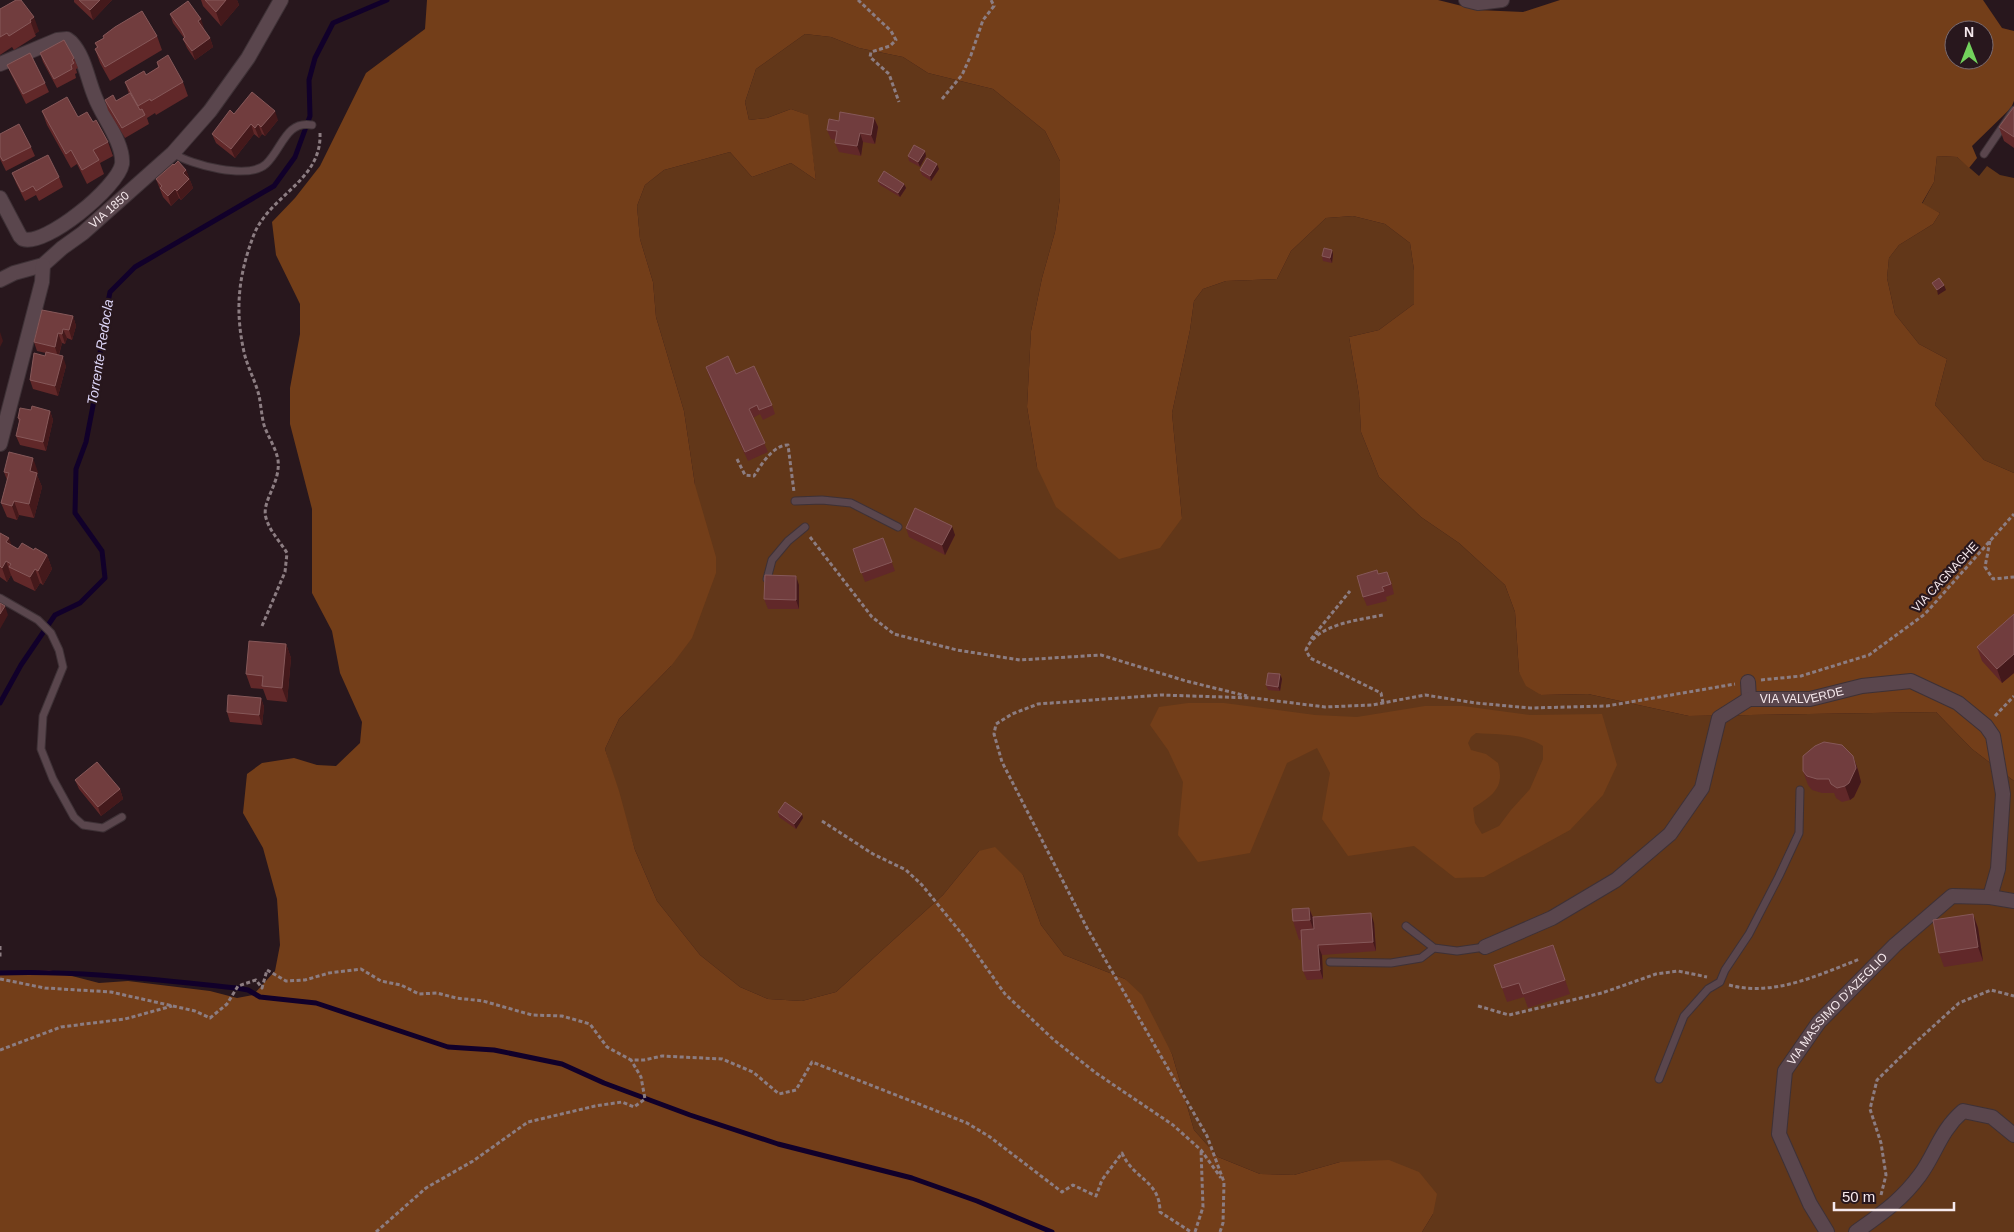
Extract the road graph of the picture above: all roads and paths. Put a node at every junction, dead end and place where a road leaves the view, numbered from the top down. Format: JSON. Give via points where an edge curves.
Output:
{"nodes":[{"id":1,"x":281,"y":0,"type":"edge"},
{"id":2,"x":858,"y":0,"type":"edge"},
{"id":3,"x":991,"y":0,"type":"edge"},
{"id":4,"x":1466,"y":0,"type":"edge"},
{"id":5,"x":1502,"y":0,"type":"edge"},
{"id":6,"x":0,"y":64,"type":"edge"},
{"id":7,"x":942,"y":98,"type":"dead end"},
{"id":8,"x":899,"y":102,"type":"dead end"},
{"id":9,"x":2014,"y":110,"type":"edge"},
{"id":10,"x":312,"y":125,"type":"joint"},
{"id":11,"x":173,"y":153,"type":"junction"},
{"id":12,"x":1984,"y":154,"type":"dead end"},
{"id":13,"x":0,"y":198,"type":"edge"},
{"id":14,"x":72,"y":220,"type":"junction"},
{"id":15,"x":82,"y":234,"type":"junction"},
{"id":16,"x":43,"y":265,"type":"junction"},
{"id":17,"x":0,"y":280,"type":"edge"},
{"id":18,"x":0,"y":444,"type":"edge"},
{"id":19,"x":737,"y":459,"type":"dead end"},
{"id":20,"x":795,"y":501,"type":"joint"},
{"id":21,"x":2014,"y":514,"type":"edge"},
{"id":22,"x":805,"y":527,"type":"joint"},
{"id":23,"x":898,"y":527,"type":"dead end"},
{"id":24,"x":1990,"y":541,"type":"junction"},
{"id":25,"x":2014,"y":577,"type":"edge"},
{"id":26,"x":767,"y":579,"type":"edge"},
{"id":27,"x":1350,"y":591,"type":"dead end"},
{"id":28,"x":0,"y":598,"type":"edge"},
{"id":29,"x":1383,"y":615,"type":"dead end"},
{"id":30,"x":262,"y":626,"type":"dead end"},
{"id":31,"x":1309,"y":642,"type":"junction"},
{"id":32,"x":1748,"y":682,"type":"junction"},
{"id":33,"x":2014,"y":696,"type":"edge"},
{"id":34,"x":1253,"y":698,"type":"junction"},
{"id":35,"x":1749,"y":699,"type":"junction"},
{"id":36,"x":1383,"y":703,"type":"junction"},
{"id":37,"x":1986,"y":726,"type":"junction"},
{"id":38,"x":1800,"y":790,"type":"dead end"},
{"id":39,"x":122,"y":817,"type":"dead end"},
{"id":40,"x":822,"y":821,"type":"dead end"},
{"id":41,"x":1990,"y":897,"type":"junction"},
{"id":42,"x":2014,"y":901,"type":"edge"},
{"id":43,"x":1406,"y":926,"type":"dead end"},
{"id":44,"x":0,"y":946,"type":"edge"},
{"id":45,"x":1485,"y":946,"type":"joint"},
{"id":46,"x":1434,"y":948,"type":"junction"},
{"id":47,"x":0,"y":958,"type":"edge"},
{"id":48,"x":1861,"y":958,"type":"dead end"},
{"id":49,"x":1330,"y":962,"type":"dead end"},
{"id":50,"x":0,"y":979,"type":"edge"},
{"id":51,"x":1720,"y":982,"type":"junction"},
{"id":52,"x":2014,"y":996,"type":"edge"},
{"id":53,"x":173,"y":1006,"type":"junction"},
{"id":54,"x":1478,"y":1006,"type":"dead end"},
{"id":55,"x":0,"y":1050,"type":"edge"},
{"id":56,"x":631,"y":1060,"type":"junction"},
{"id":57,"x":1659,"y":1078,"type":"dead end"},
{"id":58,"x":2014,"y":1135,"type":"edge"},
{"id":59,"x":1201,"y":1150,"type":"junction"},
{"id":60,"x":1224,"y":1182,"type":"junction"},
{"id":61,"x":1876,"y":1218,"type":"junction"},
{"id":62,"x":376,"y":1232,"type":"edge"},
{"id":63,"x":1191,"y":1232,"type":"edge"},
{"id":64,"x":1195,"y":1232,"type":"edge"},
{"id":65,"x":1220,"y":1232,"type":"edge"},
{"id":66,"x":1827,"y":1232,"type":"edge"},
{"id":67,"x":1856,"y":1232,"type":"edge"}],
"edges":[{"from":1,"to":11,"type":"street","name":"VIA 1850","via":[[244,64],[210,111]]},
{"from":2,"to":8,"type":"path","via":[[891,30],[896,40],[890,46],[871,52],[870,57],[889,74]]},
{"from":3,"to":7,"type":"path","via":[[994,6],[983,20],[962,75]]},
{"from":4,"to":5,"type":"street","via":[[1478,3]]},
{"from":6,"to":14,"type":"street","via":[[57,40],[67,39],[74,45],[89,73],[95,97],[122,157],[121,166],[109,186]]},
{"from":9,"to":12,"type":"lane"},
{"from":10,"to":11,"type":"lane","via":[[303,123],[295,126],[266,164],[256,170],[218,169]]},
{"from":10,"to":30,"type":"path","via":[[320,132],[320,146],[312,168],[261,220],[239,285],[244,354],[258,392],[264,426],[278,460],[278,478],[266,504],[265,516],[287,554],[285,572]]},
{"from":11,"to":15,"type":"street","name":"VIA 1850"},
{"from":13,"to":14,"type":"street","via":[[20,236],[27,241]]},
{"from":14,"to":15,"type":"street"},
{"from":15,"to":16,"type":"street","name":"VIA 1850"},
{"from":16,"to":17,"type":"street"},
{"from":16,"to":18,"type":"street","via":[[42,282]]},
{"from":19,"to":20,"type":"path","via":[[745,475],[754,476],[776,450],[788,445]]},
{"from":20,"to":23,"type":"lane","via":[[851,503]]},
{"from":21,"to":24,"type":"path","name":"VIA CAGNAGHE"},
{"from":22,"to":26,"type":"lane","via":[[772,560]]},
{"from":22,"to":34,"type":"path","via":[[812,541],[872,618],[894,634],[957,650],[1020,660],[1101,655]]},
{"from":24,"to":25,"type":"path","via":[[1985,567],[1993,579]]},
{"from":24,"to":32,"type":"path","name":"VIA CAGNAGHE","via":[[1925,614],[1869,655],[1801,676]]},
{"from":27,"to":31,"type":"path"},
{"from":28,"to":39,"type":"lane","via":[[38,620],[51,633],[59,650],[63,667],[43,716],[40,749],[74,818],[83,825],[103,828]]},
{"from":29,"to":31,"type":"path","via":[[1347,623]]},
{"from":31,"to":36,"type":"path","via":[[1306,650],[1310,658],[1381,693]]},
{"from":32,"to":35,"type":"street"},
{"from":32,"to":36,"type":"path","name":"VIA CAGNAGHE","via":[[1606,706],[1530,708],[1425,695]]},
{"from":33,"to":37,"type":"path"},
{"from":34,"to":36,"type":"path","name":"VIA CAGNAGHE","via":[[1325,707]]},
{"from":34,"to":60,"type":"path","via":[[1160,695],[1038,704],[996,724],[994,734],[1002,762],[1087,928],[1207,1136]]},
{"from":35,"to":37,"type":"street","name":"VIA VALVERDE","via":[[1810,699],[1862,686],[1910,681],[1958,703]]},
{"from":35,"to":45,"type":"street","name":"VIA VALVERDE","via":[[1719,718],[1702,788],[1670,834],[1616,880],[1560,914]]},
{"from":37,"to":41,"type":"street","via":[[1992,736],[2003,794],[1998,869]]},
{"from":38,"to":51,"type":"lane","via":[[1799,833],[1749,934]]},
{"from":40,"to":59,"type":"path","via":[[873,854],[906,870],[966,939],[1005,994],[1054,1040],[1173,1125]]},
{"from":41,"to":42,"type":"street","name":"VIA MASSIMO D'AZEGLIO"},
{"from":41,"to":66,"type":"street","name":"VIA MASSIMO D'AZEGLIO","via":[[1952,896],[1895,946],[1819,1022],[1785,1071],[1779,1134],[1810,1204]]},
{"from":43,"to":46,"type":"lane"},
{"from":44,"to":47,"type":"path"},
{"from":45,"to":46,"type":"lane","via":[[1457,950]]},
{"from":46,"to":49,"type":"lane","via":[[1421,958],[1391,963]]},
{"from":48,"to":51,"type":"path","via":[[1811,978],[1770,989]]},
{"from":50,"to":53,"type":"path","via":[[45,988],[112,992]]},
{"from":51,"to":54,"type":"path","via":[[1678,972],[1656,974],[1602,993],[1509,1015]]},
{"from":51,"to":57,"type":"lane","via":[[1708,989],[1684,1016]]},
{"from":52,"to":61,"type":"path","via":[[1991,990],[1959,1003],[1877,1080],[1870,1108],[1881,1143],[1886,1175]]},
{"from":53,"to":55,"type":"path","via":[[125,1019],[61,1027]]},
{"from":53,"to":56,"type":"path","via":[[195,1010],[210,1018],[227,1004],[238,986],[256,980],[262,988],[267,970],[286,980],[305,980],[361,969],[419,994],[437,993],[532,1015],[562,1016],[590,1024],[607,1047]]},
{"from":56,"to":62,"type":"path","via":[[641,1078],[646,1099],[634,1107],[622,1102],[528,1122],[473,1161],[426,1188]]},
{"from":56,"to":63,"type":"path","via":[[662,1056],[722,1059],[753,1072],[779,1094],[796,1090],[812,1062],[967,1123],[1062,1192],[1073,1185],[1096,1196],[1102,1180],[1122,1153],[1131,1168],[1153,1186],[1160,1200],[1160,1212]]},
{"from":58,"to":61,"type":"street","via":[[1992,1117],[1963,1112],[1950,1122],[1920,1175],[1893,1206]]},
{"from":59,"to":60,"type":"path"},
{"from":59,"to":64,"type":"path","via":[[1203,1206]]},
{"from":60,"to":65,"type":"path","via":[[1224,1223]]},
{"from":61,"to":67,"type":"street"}]}
